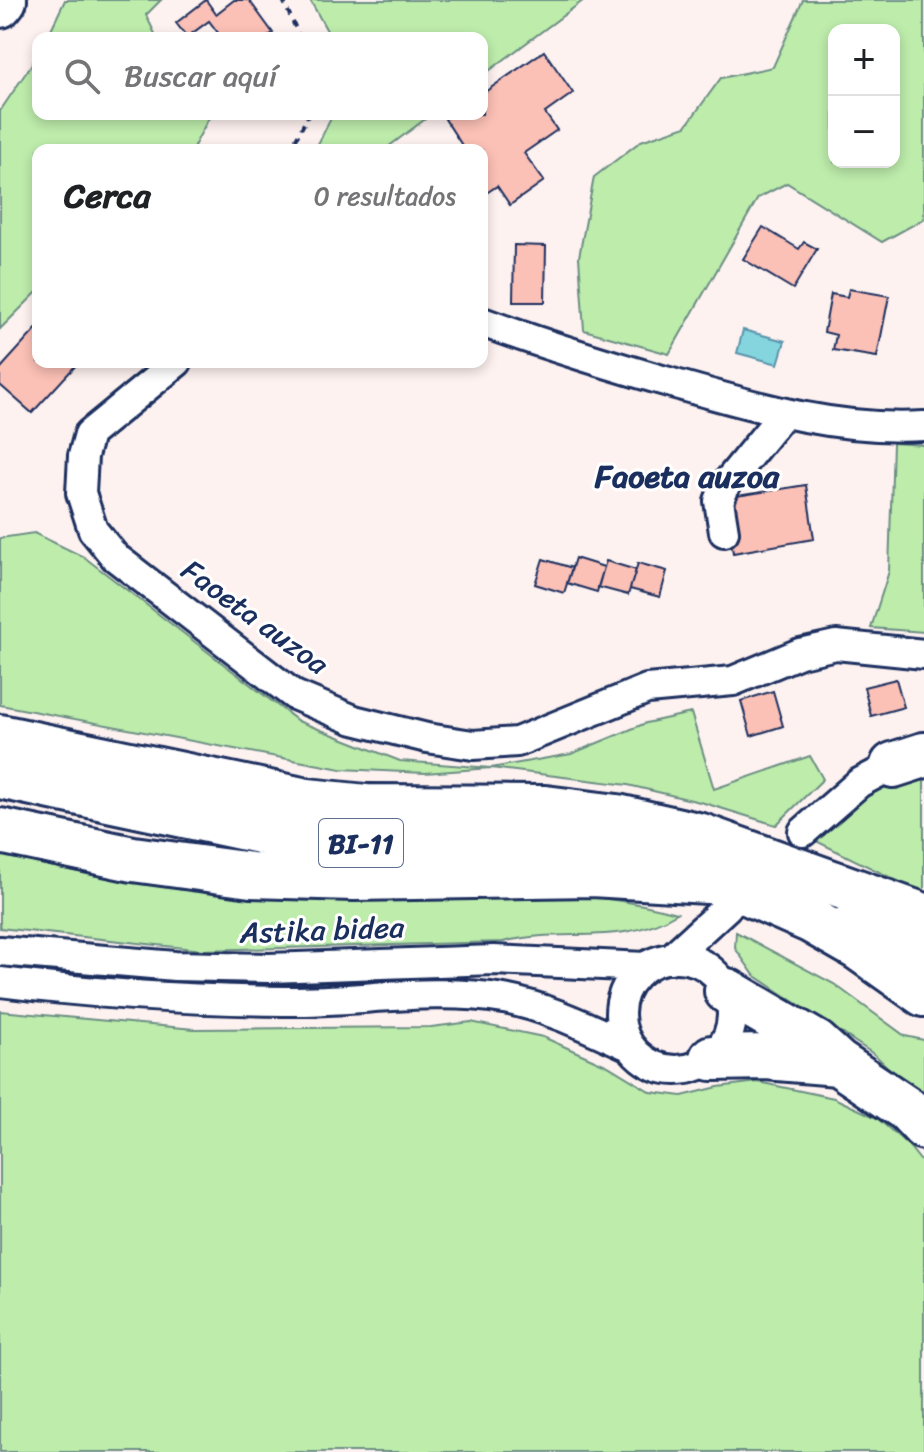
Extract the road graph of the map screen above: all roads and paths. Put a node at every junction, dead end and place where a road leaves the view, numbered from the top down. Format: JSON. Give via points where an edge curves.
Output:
{"nodes":[{"id":1,"x":4,"y":0,"type":"edge"},
{"id":2,"x":283,"y":0,"type":"edge"},
{"id":3,"x":0,"y":5,"type":"edge"},
{"id":4,"x":297,"y":32,"type":"edge"},
{"id":5,"x":306,"y":120,"type":"edge"},
{"id":6,"x":293,"y":144,"type":"edge"},
{"id":7,"x":488,"y":324,"type":"edge"},
{"id":8,"x":170,"y":368,"type":"edge"},
{"id":9,"x":784,"y":413,"type":"junction"},
{"id":10,"x":924,"y":426,"type":"edge"},
{"id":11,"x":724,"y":532,"type":"dead end"},
{"id":12,"x":924,"y":654,"type":"edge"},
{"id":13,"x":0,"y":737,"type":"edge"},
{"id":14,"x":914,"y":761,"type":"edge"},
{"id":15,"x":0,"y":776,"type":"edge"},
{"id":16,"x":0,"y":831,"type":"edge"},
{"id":17,"x":802,"y":853,"type":"junction"},
{"id":18,"x":724,"y":882,"type":"junction"},
{"id":19,"x":924,"y":916,"type":"edge"},
{"id":20,"x":0,"y":951,"type":"edge"},
{"id":21,"x":924,"y":953,"type":"edge"},
{"id":22,"x":658,"y":963,"type":"junction"},
{"id":23,"x":717,"y":979,"type":"junction"},
{"id":24,"x":0,"y":982,"type":"edge"},
{"id":25,"x":924,"y":994,"type":"edge"},
{"id":26,"x":629,"y":1046,"type":"junction"},
{"id":27,"x":712,"y":1058,"type":"junction"},
{"id":28,"x":838,"y":1063,"type":"junction"},
{"id":29,"x":924,"y":1127,"type":"edge"}],
"edges":[{"from":1,"to":3,"type":"main road"},
{"from":2,"to":4,"type":"path"},
{"from":5,"to":6,"type":"path"},
{"from":7,"to":9,"type":"street","via":[[586,358]]},
{"from":8,"to":12,"type":"street","name":"Faoeta auzoa","via":[[89,434],[81,493],[93,530],[115,557],[294,695],[354,720],[473,745],[517,742],[647,689],[733,681],[812,650],[836,645]]},
{"from":9,"to":10,"type":"street","via":[[878,429]]},
{"from":9,"to":11,"type":"street","via":[[726,484],[719,501]]},
{"from":13,"to":17,"type":"main road","number":"BI-11","via":[[307,801],[366,807],[545,808]]},
{"from":14,"to":17,"type":"street","via":[[859,783]]},
{"from":15,"to":18,"type":"main road","number":"BI-11","via":[[320,841],[568,850],[660,864]]},
{"from":16,"to":18,"type":"main road","via":[[133,859],[276,877],[592,874]]},
{"from":17,"to":19,"type":"main road"},
{"from":17,"to":21,"type":"main road","number":"BI-11"},
{"from":18,"to":25,"type":"main road","number":"BI-11","via":[[812,921]]},
{"from":20,"to":22,"type":"street","name":"Astika bidea","via":[[269,968],[494,960]]},
{"from":22,"to":23,"type":"street","via":[[689,960]]},
{"from":22,"to":23,"type":"street","via":[[727,907]]},
{"from":22,"to":26,"type":"street","via":[[625,991],[620,1023]]},
{"from":23,"to":27,"type":"street","via":[[732,1008],[731,1026]]},
{"from":23,"to":28,"type":"main road"},
{"from":24,"to":26,"type":"street","via":[[176,1000],[487,997],[552,1013]]},
{"from":26,"to":27,"type":"street","via":[[665,1070],[682,1070]]},
{"from":27,"to":28,"type":"main road"},
{"from":28,"to":29,"type":"main road","via":[[880,1088]]}]}
